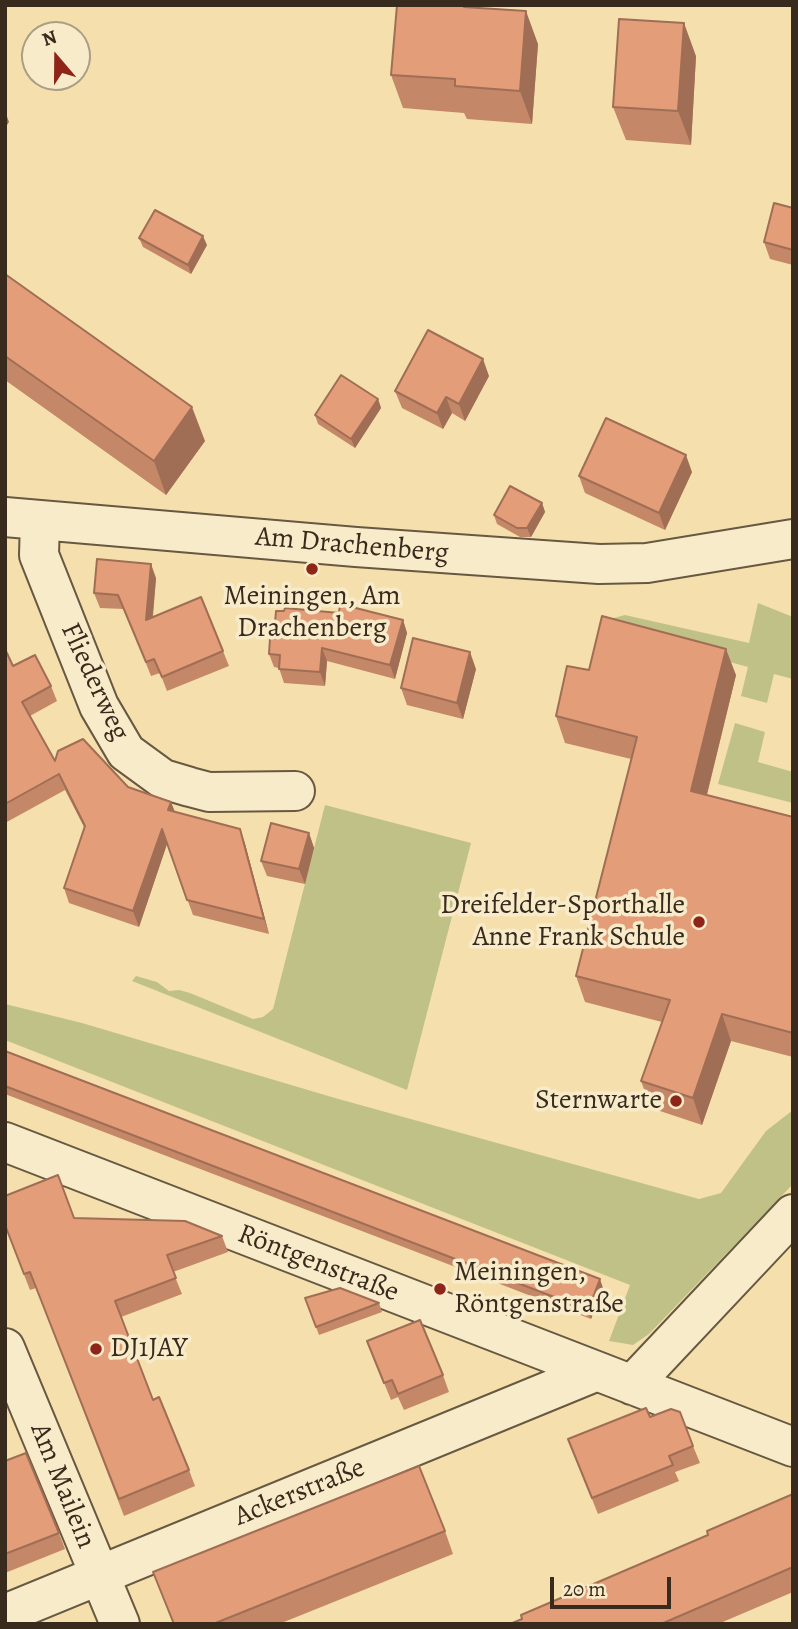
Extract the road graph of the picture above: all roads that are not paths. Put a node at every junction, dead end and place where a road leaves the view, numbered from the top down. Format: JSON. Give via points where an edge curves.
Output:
{"nodes":[{"id":1,"x":23,"y":518,"type":"edge"},
{"id":2,"x":793,"y":539,"type":"edge"},
{"id":3,"x":295,"y":791,"type":"dead end"},
{"id":4,"x":5,"y":1142,"type":"edge"},
{"id":5,"x":793,"y":1214,"type":"edge"},
{"id":6,"x":5,"y":1348,"type":"edge"},
{"id":7,"x":595,"y":1372,"type":"junction"},
{"id":8,"x":632,"y":1385,"type":"junction"},
{"id":9,"x":793,"y":1447,"type":"edge"},
{"id":10,"x":99,"y":1575,"type":"junction"},
{"id":11,"x":5,"y":1614,"type":"edge"},
{"id":12,"x":120,"y":1624,"type":"edge"}],
"edges":[{"from":1,"to":2,"type":"street","name":"Am Drachenberg","via":[[599,564],[647,563]]},
{"from":1,"to":3,"type":"street","name":"Fliederweg","via":[[99,706],[126,752],[163,779],[200,790]]},
{"from":4,"to":7,"type":"street","name":"Röntgenstraße"},
{"from":5,"to":8,"type":"street"},
{"from":6,"to":10,"type":"street","name":"Am Mailein"},
{"from":7,"to":8,"type":"street","name":"Röntgenstraße"},
{"from":7,"to":10,"type":"street","name":"Ackerstraße"},
{"from":8,"to":9,"type":"street","name":"Röntgenstraße"},
{"from":10,"to":11,"type":"street","name":"Ackerstraße"},
{"from":10,"to":12,"type":"street","name":"Am Mailein"}]}
